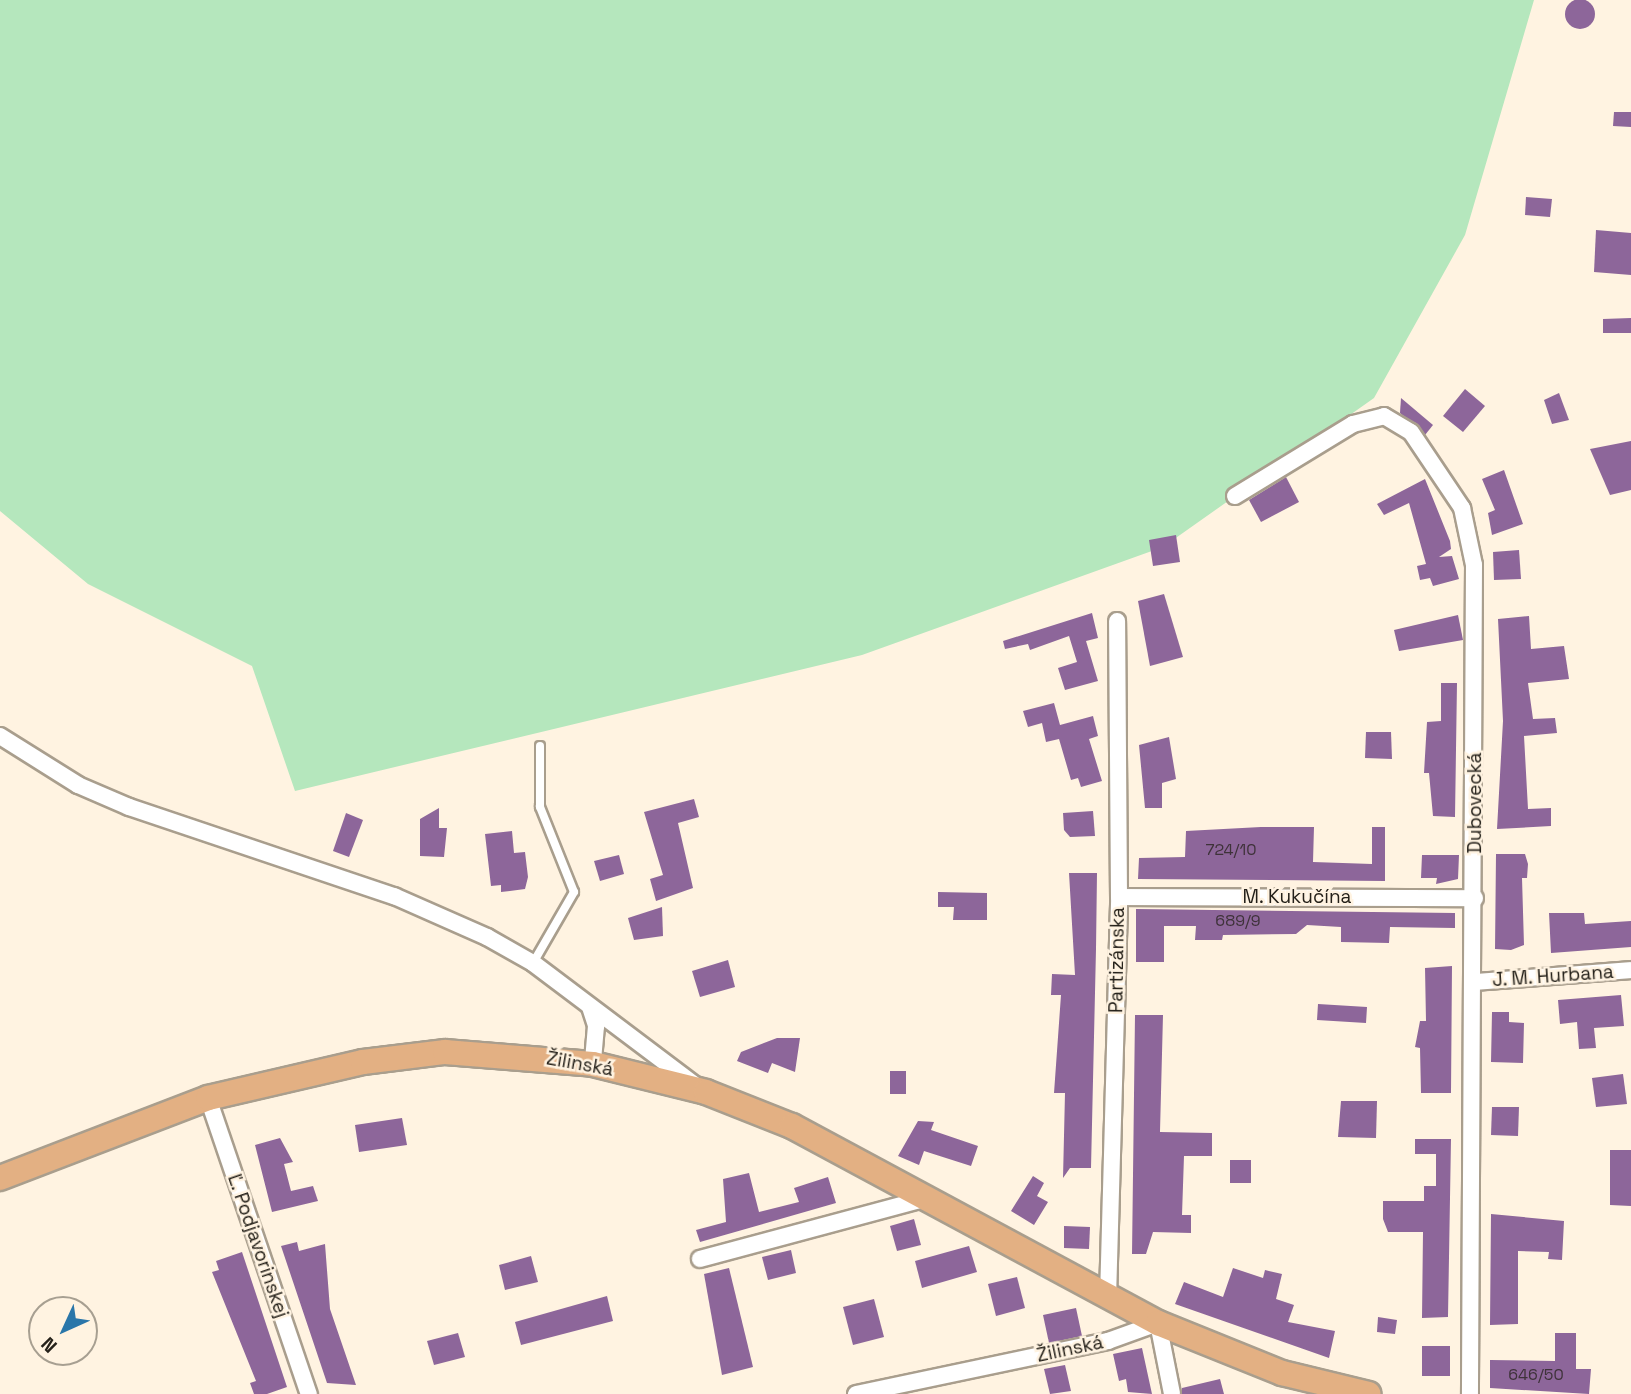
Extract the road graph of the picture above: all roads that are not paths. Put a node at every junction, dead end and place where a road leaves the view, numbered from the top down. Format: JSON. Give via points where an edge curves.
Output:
{"nodes":[{"id":1,"x":1235,"y":496,"type":"dead end"},
{"id":2,"x":1117,"y":621,"type":"dead end"},
{"id":3,"x":0,"y":736,"type":"edge"},
{"id":4,"x":540,"y":746,"type":"dead end"},
{"id":5,"x":1119,"y":897,"type":"junction"},
{"id":6,"x":1475,"y":898,"type":"junction"},
{"id":7,"x":533,"y":963,"type":"junction"},
{"id":8,"x":1631,"y":970,"type":"edge"},
{"id":9,"x":1475,"y":982,"type":"junction"},
{"id":10,"x":590,"y":1007,"type":"junction"},
{"id":11,"x":593,"y":1064,"type":"junction"},
{"id":12,"x":706,"y":1092,"type":"junction"},
{"id":13,"x":208,"y":1098,"type":"junction"},
{"id":14,"x":0,"y":1178,"type":"edge"},
{"id":15,"x":931,"y":1198,"type":"junction"},
{"id":16,"x":700,"y":1259,"type":"dead end"},
{"id":17,"x":1108,"y":1298,"type":"junction"},
{"id":18,"x":1158,"y":1323,"type":"junction"},
{"id":19,"x":309,"y":1394,"type":"edge"},
{"id":20,"x":856,"y":1394,"type":"edge"},
{"id":21,"x":1172,"y":1394,"type":"edge"},
{"id":22,"x":1369,"y":1394,"type":"edge"},
{"id":23,"x":1470,"y":1394,"type":"edge"}],
"edges":[{"from":1,"to":6,"type":"street","name":"Dubovecká","via":[[1353,424],[1384,416],[1411,432],[1449,482],[1462,508],[1474,565]]},
{"from":2,"to":5,"type":"street","name":"Partizánska"},
{"from":3,"to":7,"type":"street","via":[[116,802],[394,896]]},
{"from":4,"to":7,"type":"lane","via":[[540,807],[574,892]]},
{"from":5,"to":6,"type":"street","name":"M. Kukučína"},
{"from":5,"to":17,"type":"street","name":"Partizánska"},
{"from":6,"to":9,"type":"street","name":"Dubovecká"},
{"from":7,"to":10,"type":"street"},
{"from":8,"to":9,"type":"street","name":"J. M. Hurbana"},
{"from":9,"to":23,"type":"street","name":"Dubovecká"},
{"from":10,"to":11,"type":"street","via":[[596,1026]]},
{"from":10,"to":12,"type":"street"},
{"from":11,"to":12,"type":"main road","name":"Žilinská"},
{"from":11,"to":13,"type":"main road","name":"Žilinská","via":[[523,1054],[445,1052],[363,1062]]},
{"from":12,"to":15,"type":"main road","name":"Žilinská","via":[[827,1142]]},
{"from":13,"to":14,"type":"main road","name":"Žilinská"},
{"from":13,"to":19,"type":"street","name":"Ľ. Podjavorinskej"},
{"from":15,"to":16,"type":"street"},
{"from":15,"to":17,"type":"main road","name":"Žilinská"},
{"from":17,"to":18,"type":"main road","name":"Žilinská"},
{"from":18,"to":20,"type":"street","name":"Žilinská","via":[[1108,1341]]},
{"from":18,"to":21,"type":"street"},
{"from":18,"to":22,"type":"main road","name":"Žilinská","via":[[1282,1373]]}]}
